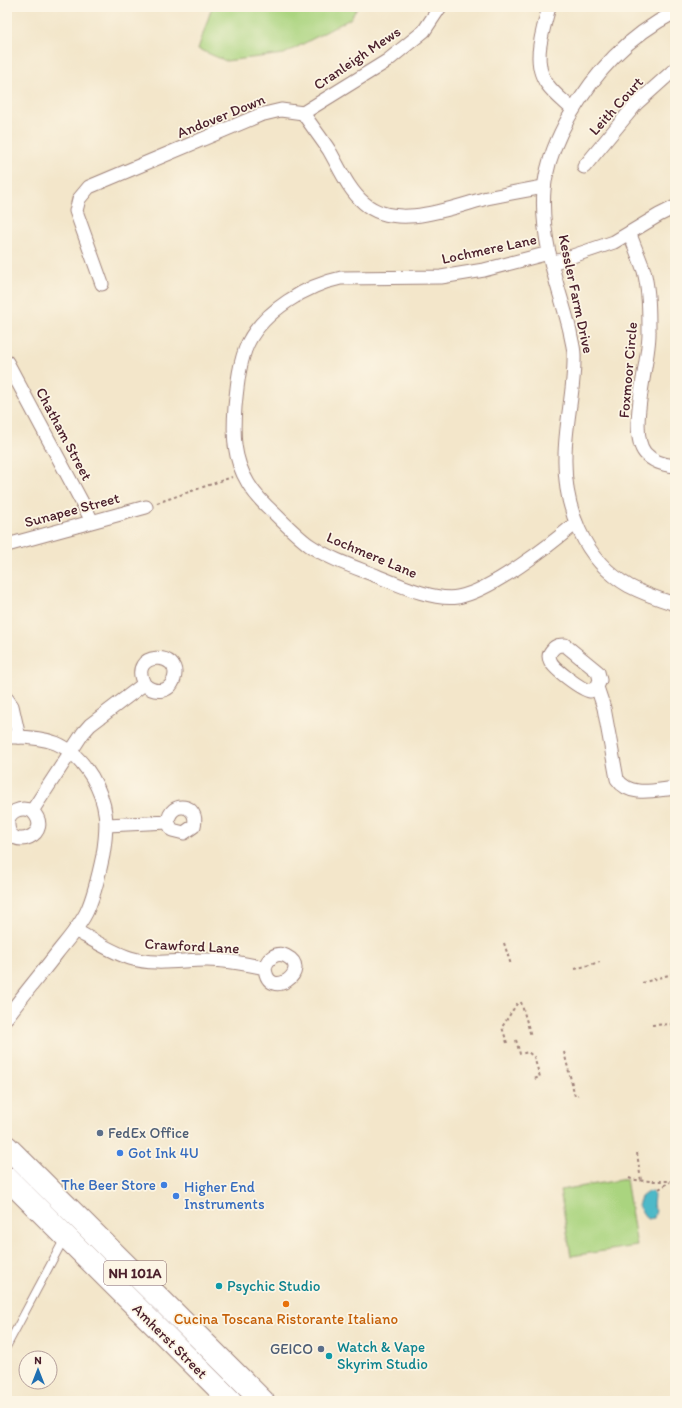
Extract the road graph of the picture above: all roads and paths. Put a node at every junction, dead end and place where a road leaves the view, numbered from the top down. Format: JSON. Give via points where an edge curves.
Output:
{"nodes":[{"id":1,"x":440,"y":7,"type":"edge"},
{"id":2,"x":549,"y":7,"type":"edge"},
{"id":3,"x":675,"y":12,"type":"edge"},
{"id":4,"x":675,"y":69,"type":"edge"},
{"id":5,"x":573,"y":110,"type":"junction"},
{"id":6,"x":303,"y":113,"type":"junction"},
{"id":7,"x":584,"y":167,"type":"dead end"},
{"id":8,"x":544,"y":187,"type":"junction"},
{"id":9,"x":675,"y":207,"type":"edge"},
{"id":10,"x":630,"y":234,"type":"junction"},
{"id":11,"x":550,"y":258,"type":"junction"},
{"id":12,"x":102,"y":284,"type":"dead end"},
{"id":13,"x":7,"y":362,"type":"edge"},
{"id":14,"x":675,"y":466,"type":"edge"},
{"id":15,"x":243,"y":473,"type":"junction"},
{"id":16,"x":146,"y":507,"type":"joint"},
{"id":17,"x":92,"y":521,"type":"junction"},
{"id":18,"x":576,"y":523,"type":"junction"},
{"id":19,"x":7,"y":545,"type":"edge"},
{"id":20,"x":675,"y":604,"type":"edge"},
{"id":21,"x":144,"y":684,"type":"dead end"},
{"id":22,"x":597,"y":687,"type":"dead end"},
{"id":23,"x":7,"y":699,"type":"edge"},
{"id":24,"x":13,"y":737,"type":"edge"},
{"id":25,"x":72,"y":751,"type":"junction"},
{"id":26,"x":675,"y":788,"type":"edge"},
{"id":27,"x":32,"y":811,"type":"dead end"},
{"id":28,"x":168,"y":822,"type":"dead end"},
{"id":29,"x":107,"y":825,"type":"junction"},
{"id":30,"x":76,"y":930,"type":"junction"},
{"id":31,"x":504,"y":943,"type":"dead end"},
{"id":32,"x":600,"y":962,"type":"dead end"},
{"id":33,"x":511,"y":965,"type":"dead end"},
{"id":34,"x":265,"y":968,"type":"dead end"},
{"id":35,"x":576,"y":969,"type":"dead end"},
{"id":36,"x":675,"y":973,"type":"edge"},
{"id":37,"x":642,"y":983,"type":"dead end"},
{"id":38,"x":518,"y":1002,"type":"dead end"},
{"id":39,"x":521,"y":1002,"type":"dead end"},
{"id":40,"x":7,"y":1017,"type":"edge"},
{"id":41,"x":675,"y":1024,"type":"edge"},
{"id":42,"x":652,"y":1025,"type":"dead end"},
{"id":43,"x":531,"y":1036,"type":"dead end"},
{"id":44,"x":516,"y":1040,"type":"dead end"},
{"id":45,"x":507,"y":1043,"type":"dead end"},
{"id":46,"x":564,"y":1052,"type":"dead end"},
{"id":47,"x":534,"y":1079,"type":"dead end"},
{"id":48,"x":578,"y":1095,"type":"dead end"},
{"id":49,"x":7,"y":1147,"type":"edge"},
{"id":50,"x":673,"y":1152,"type":"dead end"},
{"id":51,"x":637,"y":1153,"type":"dead end"},
{"id":52,"x":675,"y":1158,"type":"edge"},
{"id":53,"x":7,"y":1178,"type":"edge"},
{"id":54,"x":629,"y":1178,"type":"dead end"},
{"id":55,"x":641,"y":1181,"type":"junction"},
{"id":56,"x":671,"y":1181,"type":"junction"},
{"id":57,"x":675,"y":1181,"type":"edge"},
{"id":58,"x":659,"y":1189,"type":"dead end"},
{"id":59,"x":65,"y":1237,"type":"junction"},
{"id":60,"x":7,"y":1346,"type":"edge"},
{"id":61,"x":231,"y":1401,"type":"edge"},
{"id":62,"x":263,"y":1401,"type":"edge"}],
"edges":[{"from":1,"to":6,"type":"street","name":"Cranleigh Mews","via":[[424,31],[387,61]]},
{"from":2,"to":5,"type":"street","via":[[538,58],[541,72],[547,84]]},
{"from":3,"to":5,"type":"street","name":"Kessler Farm Drive","via":[[629,42],[608,62]]},
{"from":4,"to":7,"type":"street","name":"Leith Court","via":[[636,104]]},
{"from":5,"to":8,"type":"street","name":"Kessler Farm Drive","via":[[559,134],[549,161]]},
{"from":6,"to":8,"type":"street","via":[[351,188],[365,204],[380,212],[412,216],[429,214],[487,198]]},
{"from":6,"to":12,"type":"street","name":"Andover Down","via":[[281,110],[260,115],[89,187],[79,199],[76,211]]},
{"from":8,"to":11,"type":"street","name":"Kessler Farm Drive"},
{"from":9,"to":10,"type":"street","name":"Lochmere Lane"},
{"from":10,"to":11,"type":"street","name":"Lochmere Lane","via":[[600,248]]},
{"from":10,"to":14,"type":"street","name":"Foxmoor Circle","via":[[644,271],[649,314],[650,335],[641,396],[640,439],[644,452],[655,462]]},
{"from":11,"to":15,"type":"street","name":"Lochmere Lane","via":[[441,277],[341,278],[313,286],[288,301],[256,330],[243,357],[234,428],[236,457]]},
{"from":11,"to":18,"type":"street","name":"Kessler Farm Drive","via":[[574,353],[574,380],[565,455],[566,487],[570,510]]},
{"from":13,"to":17,"type":"street","name":"Chatham Street"},
{"from":15,"to":16,"type":"path"},
{"from":15,"to":18,"type":"street","name":"Lochmere Lane","via":[[248,484],[267,506],[310,545],[335,559],[388,581],[443,598],[458,597],[485,587],[546,548]]},
{"from":16,"to":17,"type":"street","name":"Sunapee Street"},
{"from":17,"to":19,"type":"street","name":"Sunapee Street"},
{"from":18,"to":20,"type":"street","name":"Kessler Farm Drive","via":[[590,549],[615,576],[640,592]]},
{"from":21,"to":25,"type":"street","via":[[90,725],[82,733]]},
{"from":22,"to":26,"type":"street","via":[[604,708],[617,779],[628,790],[636,792]]},
{"from":23,"to":24,"type":"street","via":[[12,706]]},
{"from":24,"to":25,"type":"street","via":[[54,742]]},
{"from":25,"to":27,"type":"street"},
{"from":25,"to":29,"type":"street","via":[[98,788],[103,799]]},
{"from":28,"to":29,"type":"street"},
{"from":29,"to":30,"type":"street","via":[[94,892]]},
{"from":30,"to":34,"type":"street","name":"Crawford Lane","via":[[108,949],[130,958],[163,963],[221,960]]},
{"from":30,"to":40,"type":"street"},
{"from":31,"to":33,"type":"path"},
{"from":32,"to":35,"type":"path"},
{"from":36,"to":37,"type":"path"},
{"from":38,"to":45,"type":"path","via":[[502,1027]]},
{"from":39,"to":43,"type":"path"},
{"from":41,"to":42,"type":"path"},
{"from":44,"to":47,"type":"path","via":[[520,1054],[528,1052],[534,1057],[540,1077]]},
{"from":46,"to":48,"type":"path","via":[[576,1096]]},
{"from":49,"to":62,"type":"highway","name":"Amherst Street","number":"NH 101A"},
{"from":50,"to":52,"type":"path"},
{"from":51,"to":55,"type":"path"},
{"from":53,"to":59,"type":"highway","name":"Amherst Street","number":"NH 101A"},
{"from":54,"to":55,"type":"path","via":[[636,1182]]},
{"from":55,"to":56,"type":"path"},
{"from":56,"to":57,"type":"path"},
{"from":56,"to":58,"type":"path"},
{"from":59,"to":60,"type":"lane"},
{"from":59,"to":61,"type":"highway","name":"Amherst Street","number":"NH 101A"}]}
